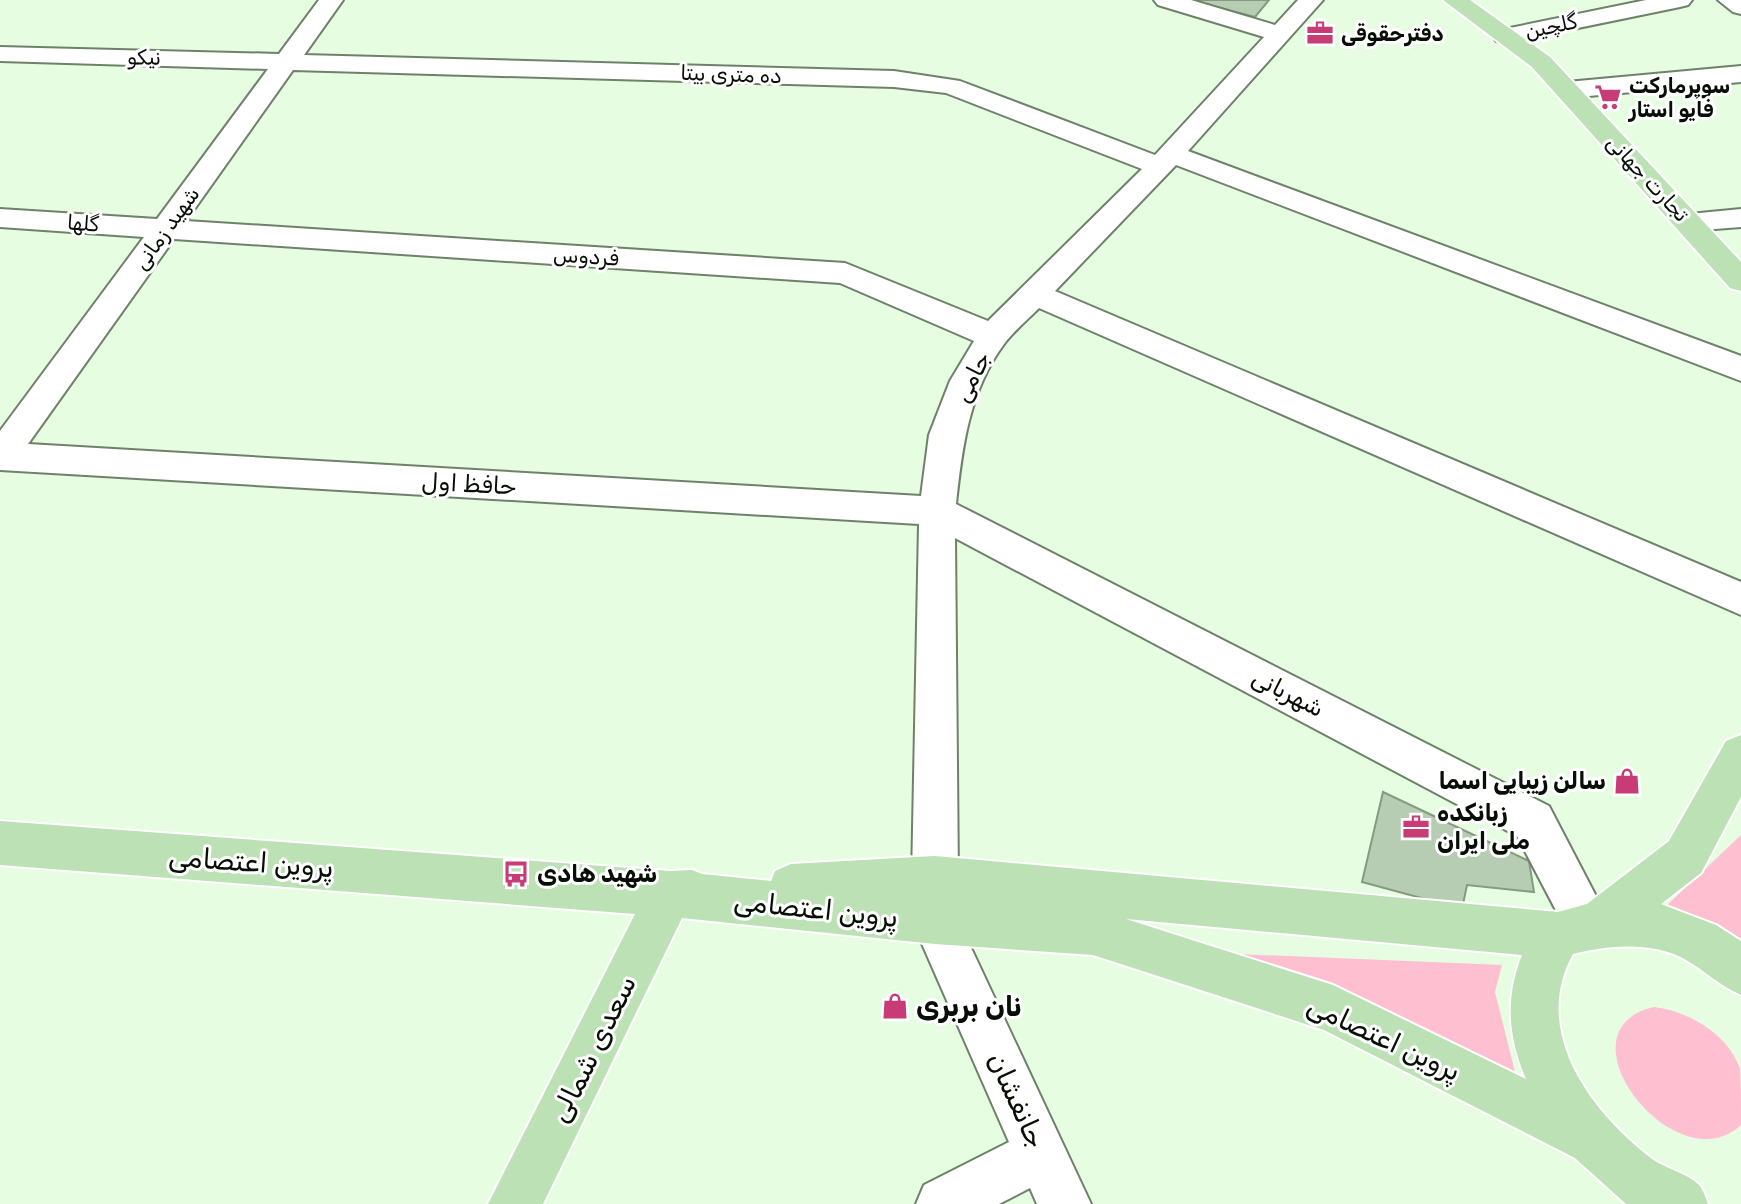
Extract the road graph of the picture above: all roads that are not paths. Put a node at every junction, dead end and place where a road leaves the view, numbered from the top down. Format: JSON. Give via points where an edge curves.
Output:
{"nodes":[{"id":1,"x":331,"y":0,"type":"edge"},
{"id":2,"x":1166,"y":0,"type":"edge"},
{"id":3,"x":1311,"y":0,"type":"edge"},
{"id":4,"x":1455,"y":0,"type":"edge"},
{"id":5,"x":1680,"y":0,"type":"edge"},
{"id":6,"x":1730,"y":0,"type":"edge"},
{"id":7,"x":1741,"y":7,"type":"edge"},
{"id":8,"x":1280,"y":34,"type":"junction"},
{"id":9,"x":1505,"y":36,"type":"junction"},
{"id":10,"x":0,"y":54,"type":"edge"},
{"id":11,"x":287,"y":61,"type":"junction"},
{"id":12,"x":1741,"y":74,"type":"edge"},
{"id":13,"x":1567,"y":90,"type":"junction"},
{"id":14,"x":1166,"y":160,"type":"junction"},
{"id":15,"x":0,"y":218,"type":"edge"},
{"id":16,"x":1741,"y":218,"type":"edge"},
{"id":17,"x":1689,"y":222,"type":"junction"},
{"id":18,"x":166,"y":228,"type":"junction"},
{"id":19,"x":1741,"y":281,"type":"edge"},
{"id":20,"x":1036,"y":295,"type":"junction"},
{"id":21,"x":993,"y":336,"type":"junction"},
{"id":22,"x":1741,"y":369,"type":"edge"},
{"id":23,"x":0,"y":456,"type":"edge"},
{"id":24,"x":937,"y":511,"type":"junction"},
{"id":25,"x":1741,"y":599,"type":"edge"},
{"id":26,"x":1741,"y":755,"type":"edge"},
{"id":27,"x":0,"y":843,"type":"edge"},
{"id":28,"x":670,"y":894,"type":"junction"},
{"id":29,"x":935,"y":900,"type":"junction"},
{"id":30,"x":1583,"y":928,"type":"junction"},
{"id":31,"x":1741,"y":971,"type":"edge"},
{"id":32,"x":1591,"y":1139,"type":"junction"},
{"id":33,"x":1041,"y":1154,"type":"junction"},
{"id":34,"x":516,"y":1204,"type":"edge"},
{"id":35,"x":943,"y":1204,"type":"edge"},
{"id":36,"x":1064,"y":1204,"type":"edge"},
{"id":37,"x":1681,"y":1204,"type":"edge"}],
"edges":[{"from":1,"to":11,"type":"street","name":"شهید زمانی"},
{"from":2,"to":8,"type":"street"},
{"from":3,"to":8,"type":"street","name":"جامی"},
{"from":4,"to":9,"type":"main road","name":"تجارت جهانی"},
{"from":5,"to":9,"type":"street","name":"گلچین"},
{"from":6,"to":7,"type":"street"},
{"from":8,"to":14,"type":"street","name":"جامی"},
{"from":9,"to":13,"type":"main road","name":"تجارت جهانی","via":[[1541,62]]},
{"from":10,"to":11,"type":"street","name":"نیکو"},
{"from":11,"to":14,"type":"street","name":"ده متری بیتا","via":[[894,79],[951,86]]},
{"from":11,"to":18,"type":"street","name":"شهید زمانی"},
{"from":12,"to":13,"type":"street"},
{"from":13,"to":17,"type":"main road","name":"تجارت جهانی"},
{"from":14,"to":20,"type":"street","name":"جامی"},
{"from":14,"to":22,"type":"street","name":"ده متری بیتا"},
{"from":15,"to":18,"type":"street","name":"گلها"},
{"from":16,"to":17,"type":"street"},
{"from":17,"to":19,"type":"main road","name":"تجارت جهانی"},
{"from":18,"to":21,"type":"street","name":"فردوس","via":[[845,273]]},
{"from":18,"to":23,"type":"street","name":"شهید زمانی"},
{"from":20,"to":21,"type":"street","name":"جامی"},
{"from":20,"to":25,"type":"street"},
{"from":21,"to":24,"type":"street","name":"جامی","via":[[966,381],[946,435]]},
{"from":23,"to":24,"type":"street","name":"حافظ اول"},
{"from":24,"to":29,"type":"street","name":"جامی"},
{"from":24,"to":30,"type":"street","name":"شهربانی","via":[[1533,821]]},
{"from":26,"to":30,"type":"main road","via":[[1685,857]]},
{"from":27,"to":28,"type":"main road","name":"پروین اعتصامى"},
{"from":28,"to":29,"type":"main road","name":"پروین اعتصامى"},
{"from":28,"to":34,"type":"main road","name":"سعدى شمالى"},
{"from":29,"to":30,"type":"main road"},
{"from":29,"to":32,"type":"main road","name":"پروین اعتصامى","via":[[1093,932],[1333,1009]]},
{"from":29,"to":33,"type":"street","name":"جانفشان"},
{"from":30,"to":31,"type":"main road","via":[[1644,922],[1689,937]]},
{"from":30,"to":32,"type":"main road","via":[[1540,970],[1534,1007],[1539,1050],[1559,1095]]},
{"from":32,"to":37,"type":"main road","via":[[1636,1180]]},
{"from":33,"to":35,"type":"street"},
{"from":33,"to":36,"type":"street","name":"جانفشان"}]}
